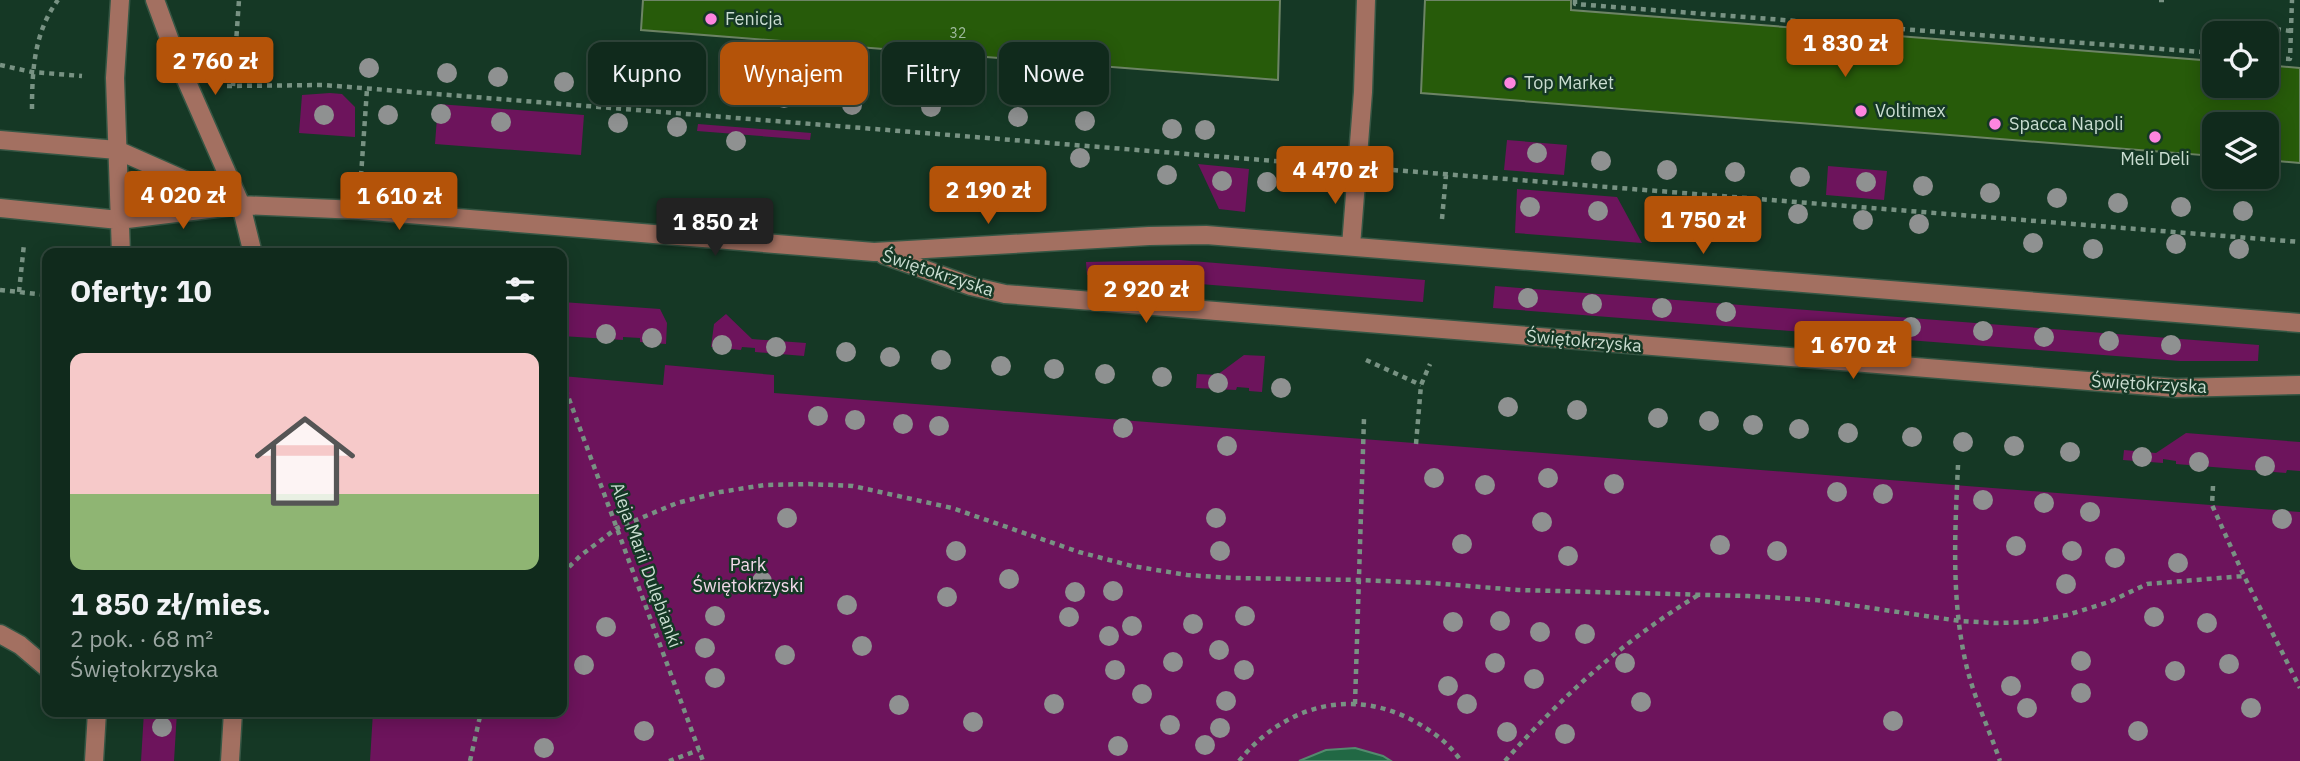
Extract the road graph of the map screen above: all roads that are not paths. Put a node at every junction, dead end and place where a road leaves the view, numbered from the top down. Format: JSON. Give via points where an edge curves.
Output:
{"nodes":[{"id":1,"x":121,"y":0,"type":"edge"},
{"id":2,"x":155,"y":0,"type":"edge"},
{"id":3,"x":1366,"y":0,"type":"edge"},
{"id":4,"x":0,"y":140,"type":"edge"},
{"id":5,"x":117,"y":150,"type":"junction"},
{"id":6,"x":241,"y":205,"type":"junction"},
{"id":7,"x":0,"y":208,"type":"edge"},
{"id":8,"x":119,"y":220,"type":"junction"},
{"id":9,"x":1351,"y":246,"type":"junction"},
{"id":10,"x":121,"y":248,"type":"edge"},
{"id":11,"x":252,"y":248,"type":"edge"},
{"id":12,"x":874,"y":252,"type":"junction"},
{"id":13,"x":2300,"y":323,"type":"edge"},
{"id":14,"x":2300,"y":386,"type":"edge"},
{"id":15,"x":0,"y":635,"type":"edge"},
{"id":16,"x":42,"y":664,"type":"edge"},
{"id":17,"x":95,"y":717,"type":"edge"},
{"id":18,"x":233,"y":717,"type":"edge"},
{"id":19,"x":94,"y":761,"type":"edge"},
{"id":20,"x":230,"y":761,"type":"edge"}],
"edges":[{"from":1,"to":5,"type":"street","via":[[115,78]]},
{"from":2,"to":6,"type":"street"},
{"from":3,"to":9,"type":"street"},
{"from":4,"to":5,"type":"street","name":"Świętokrzyska"},
{"from":5,"to":6,"type":"street","name":"Świętokrzyska"},
{"from":5,"to":8,"type":"street"},
{"from":6,"to":8,"type":"street","name":"Świętokrzyska"},
{"from":6,"to":11,"type":"street"},
{"from":6,"to":12,"type":"street","name":"Świętokrzyska","via":[[395,212]]},
{"from":7,"to":8,"type":"street","name":"Świętokrzyska"},
{"from":8,"to":10,"type":"street"},
{"from":9,"to":12,"type":"street","name":"Świętokrzyska","via":[[1206,235]]},
{"from":9,"to":13,"type":"street","name":"Świętokrzyska"},
{"from":12,"to":14,"type":"street","name":"Świętokrzyska","via":[[1005,294],[2176,388]]},
{"from":15,"to":16,"type":"street"},
{"from":17,"to":19,"type":"street"},
{"from":18,"to":20,"type":"street"}]}
